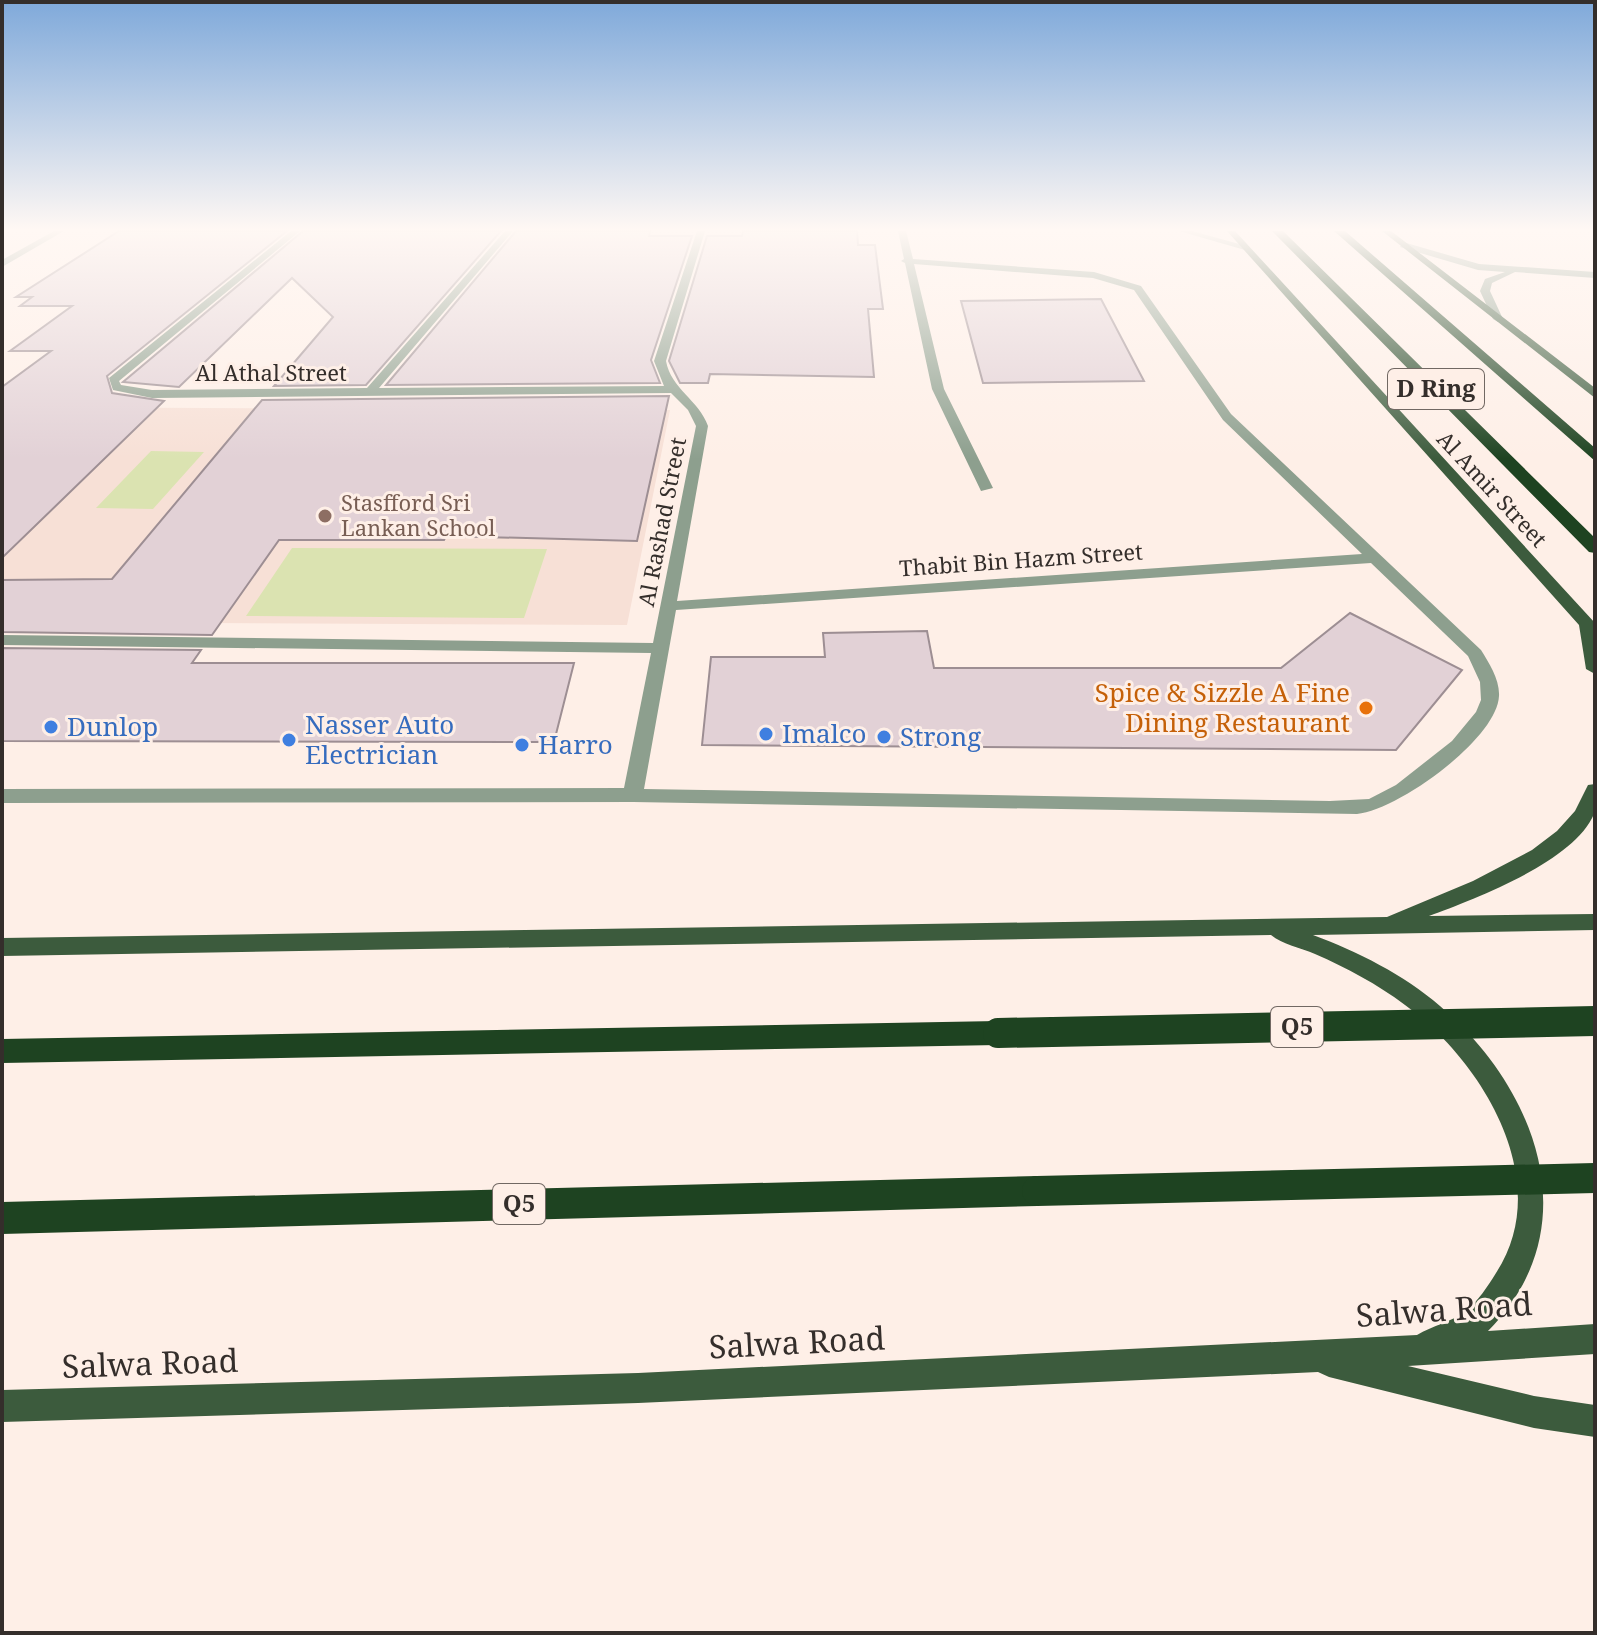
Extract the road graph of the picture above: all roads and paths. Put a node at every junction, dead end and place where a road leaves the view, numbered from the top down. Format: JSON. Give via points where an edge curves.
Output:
{"nodes":[{"id":1,"x":202,"y":307,"type":"edge"},
{"id":2,"x":443,"y":307,"type":"edge"},
{"id":3,"x":677,"y":307,"type":"edge"},
{"id":4,"x":918,"y":307,"type":"edge"},
{"id":5,"x":1151,"y":307,"type":"edge"},
{"id":6,"x":1300,"y":307,"type":"edge"},
{"id":7,"x":1354,"y":307,"type":"edge"},
{"id":8,"x":1426,"y":307,"type":"edge"},
{"id":9,"x":1483,"y":307,"type":"edge"},
{"id":10,"x":1493,"y":307,"type":"edge"},
{"id":11,"x":1498,"y":319,"type":"junction"},
{"id":12,"x":671,"y":389,"type":"junction"},
{"id":13,"x":369,"y":393,"type":"junction"},
{"id":14,"x":1595,"y":394,"type":"edge"},
{"id":15,"x":1595,"y":456,"type":"edge"},
{"id":16,"x":986,"y":488,"type":"dead end"},
{"id":17,"x":1595,"y":548,"type":"edge"},
{"id":18,"x":1377,"y":558,"type":"junction"},
{"id":19,"x":668,"y":606,"type":"junction"},
{"id":20,"x":1591,"y":628,"type":"edge"},
{"id":21,"x":2,"y":640,"type":"edge"},
{"id":22,"x":660,"y":648,"type":"junction"},
{"id":23,"x":1595,"y":669,"type":"edge"},
{"id":24,"x":1595,"y":790,"type":"edge"},
{"id":25,"x":633,"y":795,"type":"junction"},
{"id":26,"x":2,"y":796,"type":"edge"},
{"id":27,"x":1595,"y":922,"type":"edge"},
{"id":28,"x":1385,"y":925,"type":"junction"},
{"id":29,"x":1267,"y":928,"type":"junction"},
{"id":30,"x":2,"y":947,"type":"edge"},
{"id":31,"x":1595,"y":1021,"type":"edge"},
{"id":32,"x":2,"y":1051,"type":"edge"},
{"id":33,"x":1595,"y":1178,"type":"edge"},
{"id":34,"x":2,"y":1218,"type":"edge"},
{"id":35,"x":1595,"y":1339,"type":"edge"},
{"id":36,"x":1421,"y":1349,"type":"junction"},
{"id":37,"x":1310,"y":1357,"type":"junction"},
{"id":38,"x":2,"y":1406,"type":"edge"},
{"id":39,"x":1595,"y":1421,"type":"edge"}],
"edges":[{"from":1,"to":13,"type":"street","name":"Al Athal Street","via":[[113,380],[117,388],[152,394]]},
{"from":2,"to":13,"type":"street"},
{"from":3,"to":12,"type":"street","via":[[660,361],[660,373]]},
{"from":4,"to":16,"type":"street","via":[[938,389]]},
{"from":5,"to":18,"type":"street","via":[[1227,417]]},
{"from":6,"to":20,"type":"main road","name":"Al Amir Street"},
{"from":7,"to":17,"type":"highway","number":"D Ring"},
{"from":8,"to":15,"type":"highway","number":"D Ring"},
{"from":9,"to":11,"type":"main road"},
{"from":10,"to":11,"type":"street"},
{"from":11,"to":14,"type":"main road"},
{"from":12,"to":13,"type":"street","name":"Al Athal Street"},
{"from":12,"to":19,"type":"street","name":"Al Rashad Street","via":[[689,401],[702,426]]},
{"from":18,"to":19,"type":"street","name":"Thabit Bin Hazm Street"},
{"from":18,"to":25,"type":"street","via":[[1475,654],[1488,679],[1490,701],[1472,730],[1397,794],[1373,805]]},
{"from":19,"to":22,"type":"street","name":"Al Rashad Street"},
{"from":20,"to":23,"type":"main road"},
{"from":21,"to":22,"type":"street"},
{"from":22,"to":25,"type":"street","name":"Al Rashad Street"},
{"from":24,"to":28,"type":"main road","via":[[1581,820],[1557,845]]},
{"from":25,"to":26,"type":"street"},
{"from":27,"to":28,"type":"main road"},
{"from":28,"to":29,"type":"main road"},
{"from":29,"to":30,"type":"main road"},
{"from":29,"to":36,"type":"main road","via":[[1324,947],[1380,975],[1432,1012],[1476,1058],[1510,1112],[1529,1168],[1533,1225],[1515,1277],[1478,1320]]},
{"from":31,"to":32,"type":"highway","number":"Q5","bridge":true},
{"from":33,"to":34,"type":"highway","number":"Q5","bridge":true},
{"from":35,"to":36,"type":"main road","name":"Salwa Road"},
{"from":36,"to":37,"type":"main road","name":"Salwa Road"},
{"from":37,"to":38,"type":"main road","name":"Salwa Road","via":[[638,1388]]},
{"from":37,"to":39,"type":"main road","via":[[1534,1412]]}]}
